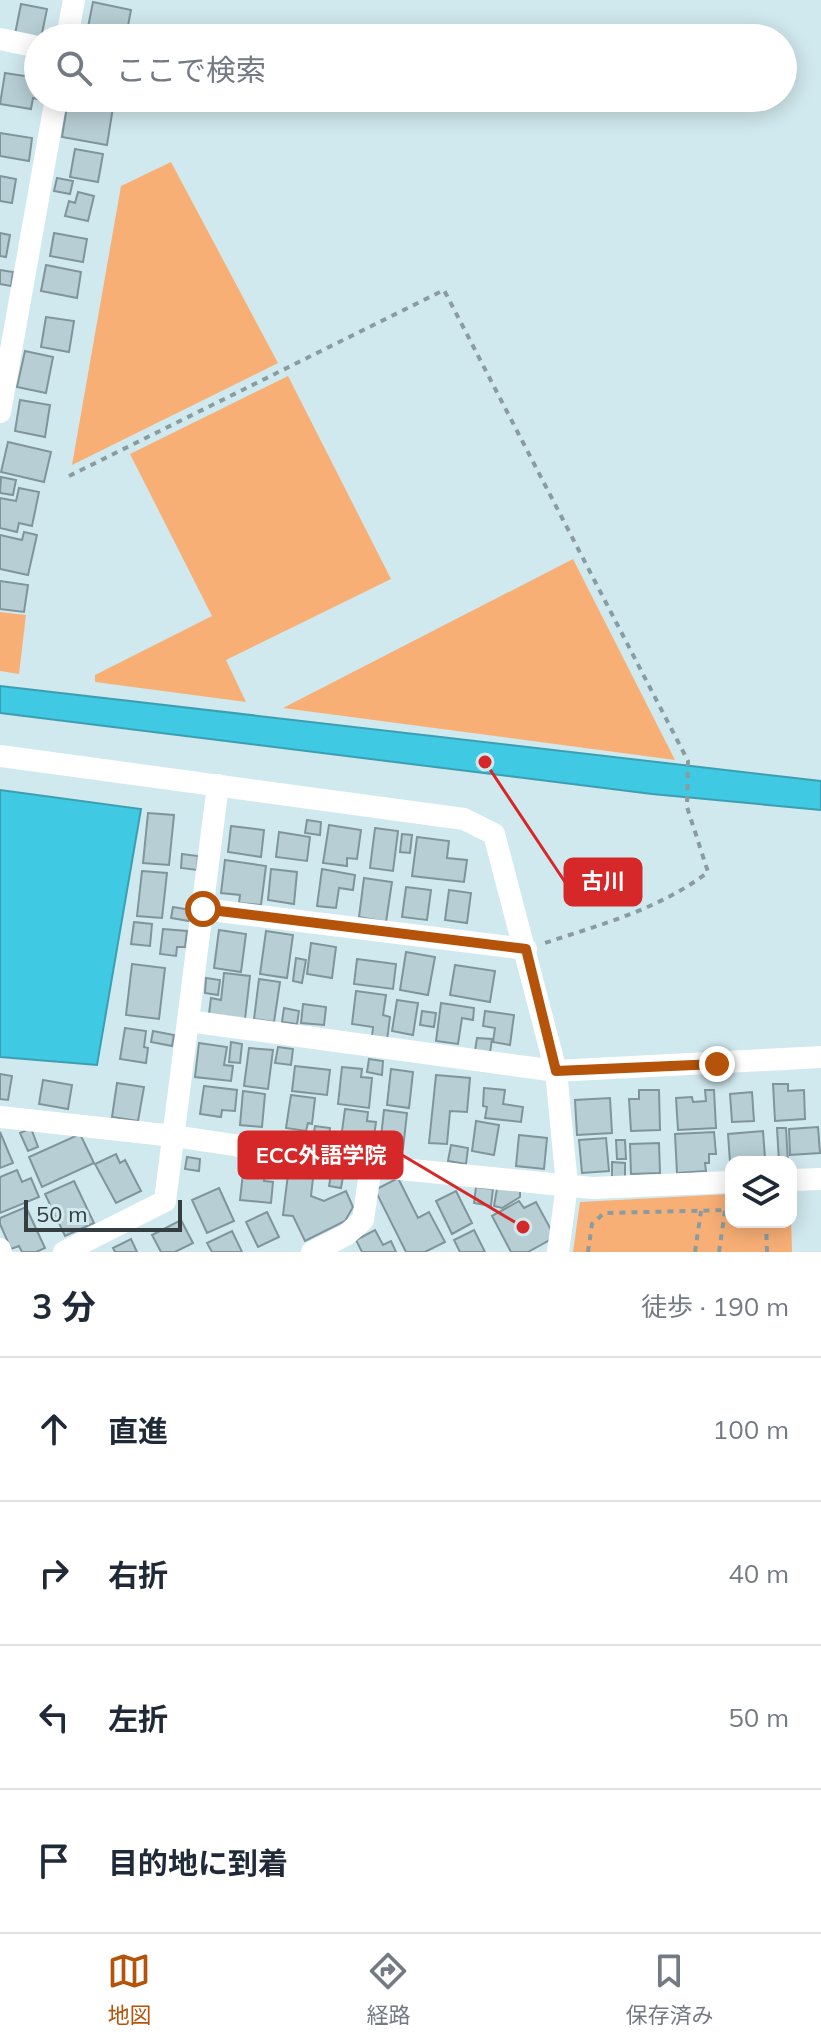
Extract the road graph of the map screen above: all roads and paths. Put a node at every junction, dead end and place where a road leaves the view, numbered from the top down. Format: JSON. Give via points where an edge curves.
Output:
{"nodes":[{"id":1,"x":74,"y":0,"type":"edge"},
{"id":2,"x":70,"y":24,"type":"edge"},
{"id":3,"x":0,"y":39,"type":"edge"},
{"id":4,"x":24,"y":44,"type":"edge"},
{"id":5,"x":54,"y":112,"type":"edge"},
{"id":6,"x":0,"y":412,"type":"edge"},
{"id":7,"x":69,"y":476,"type":"dead end"},
{"id":8,"x":0,"y":756,"type":"edge"},
{"id":9,"x":218,"y":785,"type":"junction"},
{"id":10,"x":203,"y":909,"type":"junction"},
{"id":11,"x":526,"y":949,"type":"junction"},
{"id":12,"x":188,"y":1021,"type":"junction"},
{"id":13,"x":821,"y":1057,"type":"edge"},
{"id":14,"x":556,"y":1071,"type":"junction"},
{"id":15,"x":0,"y":1117,"type":"edge"},
{"id":16,"x":174,"y":1136,"type":"junction"},
{"id":17,"x":371,"y":1166,"type":"junction"},
{"id":18,"x":821,"y":1179,"type":"edge"},
{"id":19,"x":797,"y":1180,"type":"edge"},
{"id":20,"x":725,"y":1182,"type":"edge"},
{"id":21,"x":567,"y":1185,"type":"junction"},
{"id":22,"x":725,"y":1210,"type":"edge"},
{"id":23,"x":701,"y":1211,"type":"junction"},
{"id":24,"x":725,"y":1224,"type":"edge"},
{"id":25,"x":766,"y":1228,"type":"edge"},
{"id":26,"x":555,"y":1250,"type":"edge"},
{"id":27,"x":64,"y":1252,"type":"edge"},
{"id":28,"x":312,"y":1252,"type":"edge"},
{"id":29,"x":588,"y":1252,"type":"edge"},
{"id":30,"x":695,"y":1252,"type":"edge"},
{"id":31,"x":719,"y":1252,"type":"edge"},
{"id":32,"x":767,"y":1252,"type":"edge"}],
"edges":[{"from":1,"to":2,"type":"street"},
{"from":3,"to":4,"type":"street"},
{"from":5,"to":6,"type":"street"},
{"from":7,"to":11,"type":"path","via":[[444,290],[688,761],[687,807],[708,872],[684,890],[629,916]]},
{"from":8,"to":9,"type":"street"},
{"from":9,"to":10,"type":"street"},
{"from":9,"to":11,"type":"street","via":[[464,819],[494,834]]},
{"from":10,"to":11,"type":"street"},
{"from":10,"to":12,"type":"street"},
{"from":11,"to":14,"type":"street"},
{"from":12,"to":14,"type":"street"},
{"from":12,"to":16,"type":"street"},
{"from":13,"to":14,"type":"street"},
{"from":14,"to":21,"type":"street"},
{"from":15,"to":16,"type":"street"},
{"from":16,"to":17,"type":"street"},
{"from":16,"to":27,"type":"street","via":[[165,1201]]},
{"from":17,"to":21,"type":"street"},
{"from":17,"to":28,"type":"street","via":[[363,1220]]},
{"from":18,"to":19,"type":"street"},
{"from":20,"to":21,"type":"street","via":[[630,1188]]},
{"from":21,"to":26,"type":"street"},
{"from":22,"to":23,"type":"path"},
{"from":23,"to":29,"type":"path","via":[[604,1213],[592,1224]]},
{"from":23,"to":30,"type":"path"},
{"from":24,"to":31,"type":"path"},
{"from":25,"to":32,"type":"path"}]}
